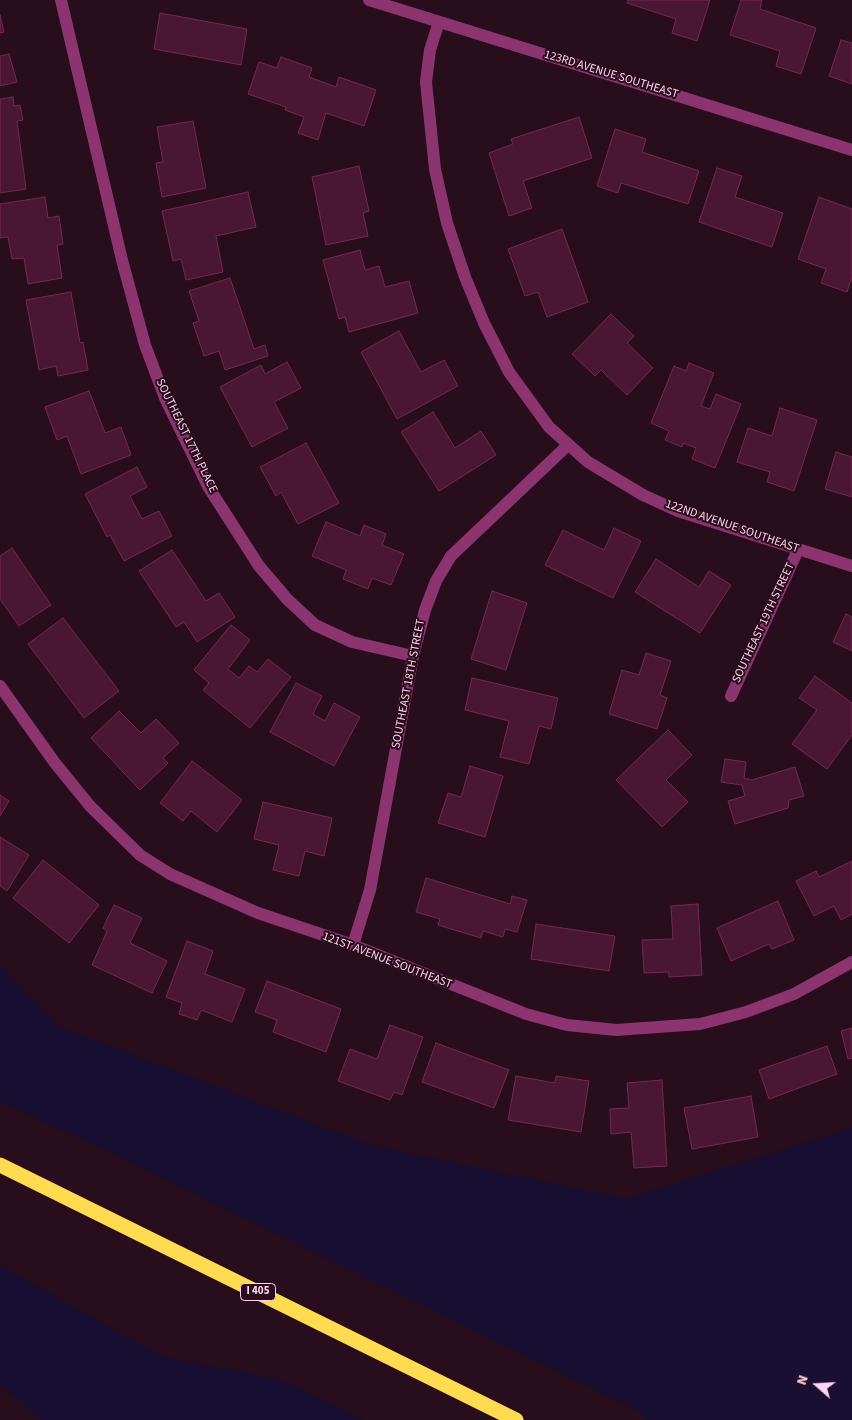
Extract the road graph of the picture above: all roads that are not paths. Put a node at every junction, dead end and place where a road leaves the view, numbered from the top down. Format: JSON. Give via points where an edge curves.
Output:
{"nodes":[{"id":1,"x":61,"y":0,"type":"edge"},
{"id":2,"x":370,"y":0,"type":"edge"},
{"id":3,"x":439,"y":22,"type":"junction"},
{"id":4,"x":852,"y":150,"type":"edge"},
{"id":5,"x":568,"y":445,"type":"junction"},
{"id":6,"x":798,"y":550,"type":"junction"},
{"id":7,"x":852,"y":566,"type":"edge"},
{"id":8,"x":413,"y":656,"type":"junction"},
{"id":9,"x":0,"y":686,"type":"edge"},
{"id":10,"x":731,"y":696,"type":"dead end"},
{"id":11,"x":352,"y":945,"type":"junction"},
{"id":12,"x":852,"y":962,"type":"edge"},
{"id":13,"x":0,"y":1164,"type":"edge"},
{"id":14,"x":516,"y":1420,"type":"edge"}],
"edges":[{"from":1,"to":8,"type":"street","name":"SOUTHEAST 17TH PLACE","via":[[145,345],[165,398],[209,488],[259,566],[286,599],[315,624],[352,642]]},
{"from":2,"to":3,"type":"street","name":"123RD AVENUE SOUTHEAST"},
{"from":3,"to":4,"type":"street","name":"123RD AVENUE SOUTHEAST"},
{"from":3,"to":5,"type":"street","name":"122ND AVENUE SOUTHEAST","via":[[430,50],[426,82],[436,169],[447,223],[484,323],[509,372],[549,427]]},
{"from":5,"to":6,"type":"street","name":"122ND AVENUE SOUTHEAST","via":[[588,462],[678,511]]},
{"from":5,"to":8,"type":"street","name":"SOUTHEAST 18TH STREET","via":[[451,556],[436,580]]},
{"from":6,"to":7,"type":"street","name":"122ND AVENUE SOUTHEAST"},
{"from":6,"to":10,"type":"street","name":"SOUTHEAST 19TH STREET"},
{"from":8,"to":11,"type":"street","name":"SOUTHEAST 18TH STREET","via":[[370,890]]},
{"from":9,"to":11,"type":"street","name":"121ST AVENUE SOUTHEAST","via":[[90,806],[140,855],[195,887]]},
{"from":11,"to":12,"type":"street","name":"121ST AVENUE SOUTHEAST","via":[[526,1014],[567,1025],[616,1030],[700,1024],[746,1012],[794,994]]},
{"from":13,"to":14,"type":"highway","number":"I 405"}]}
